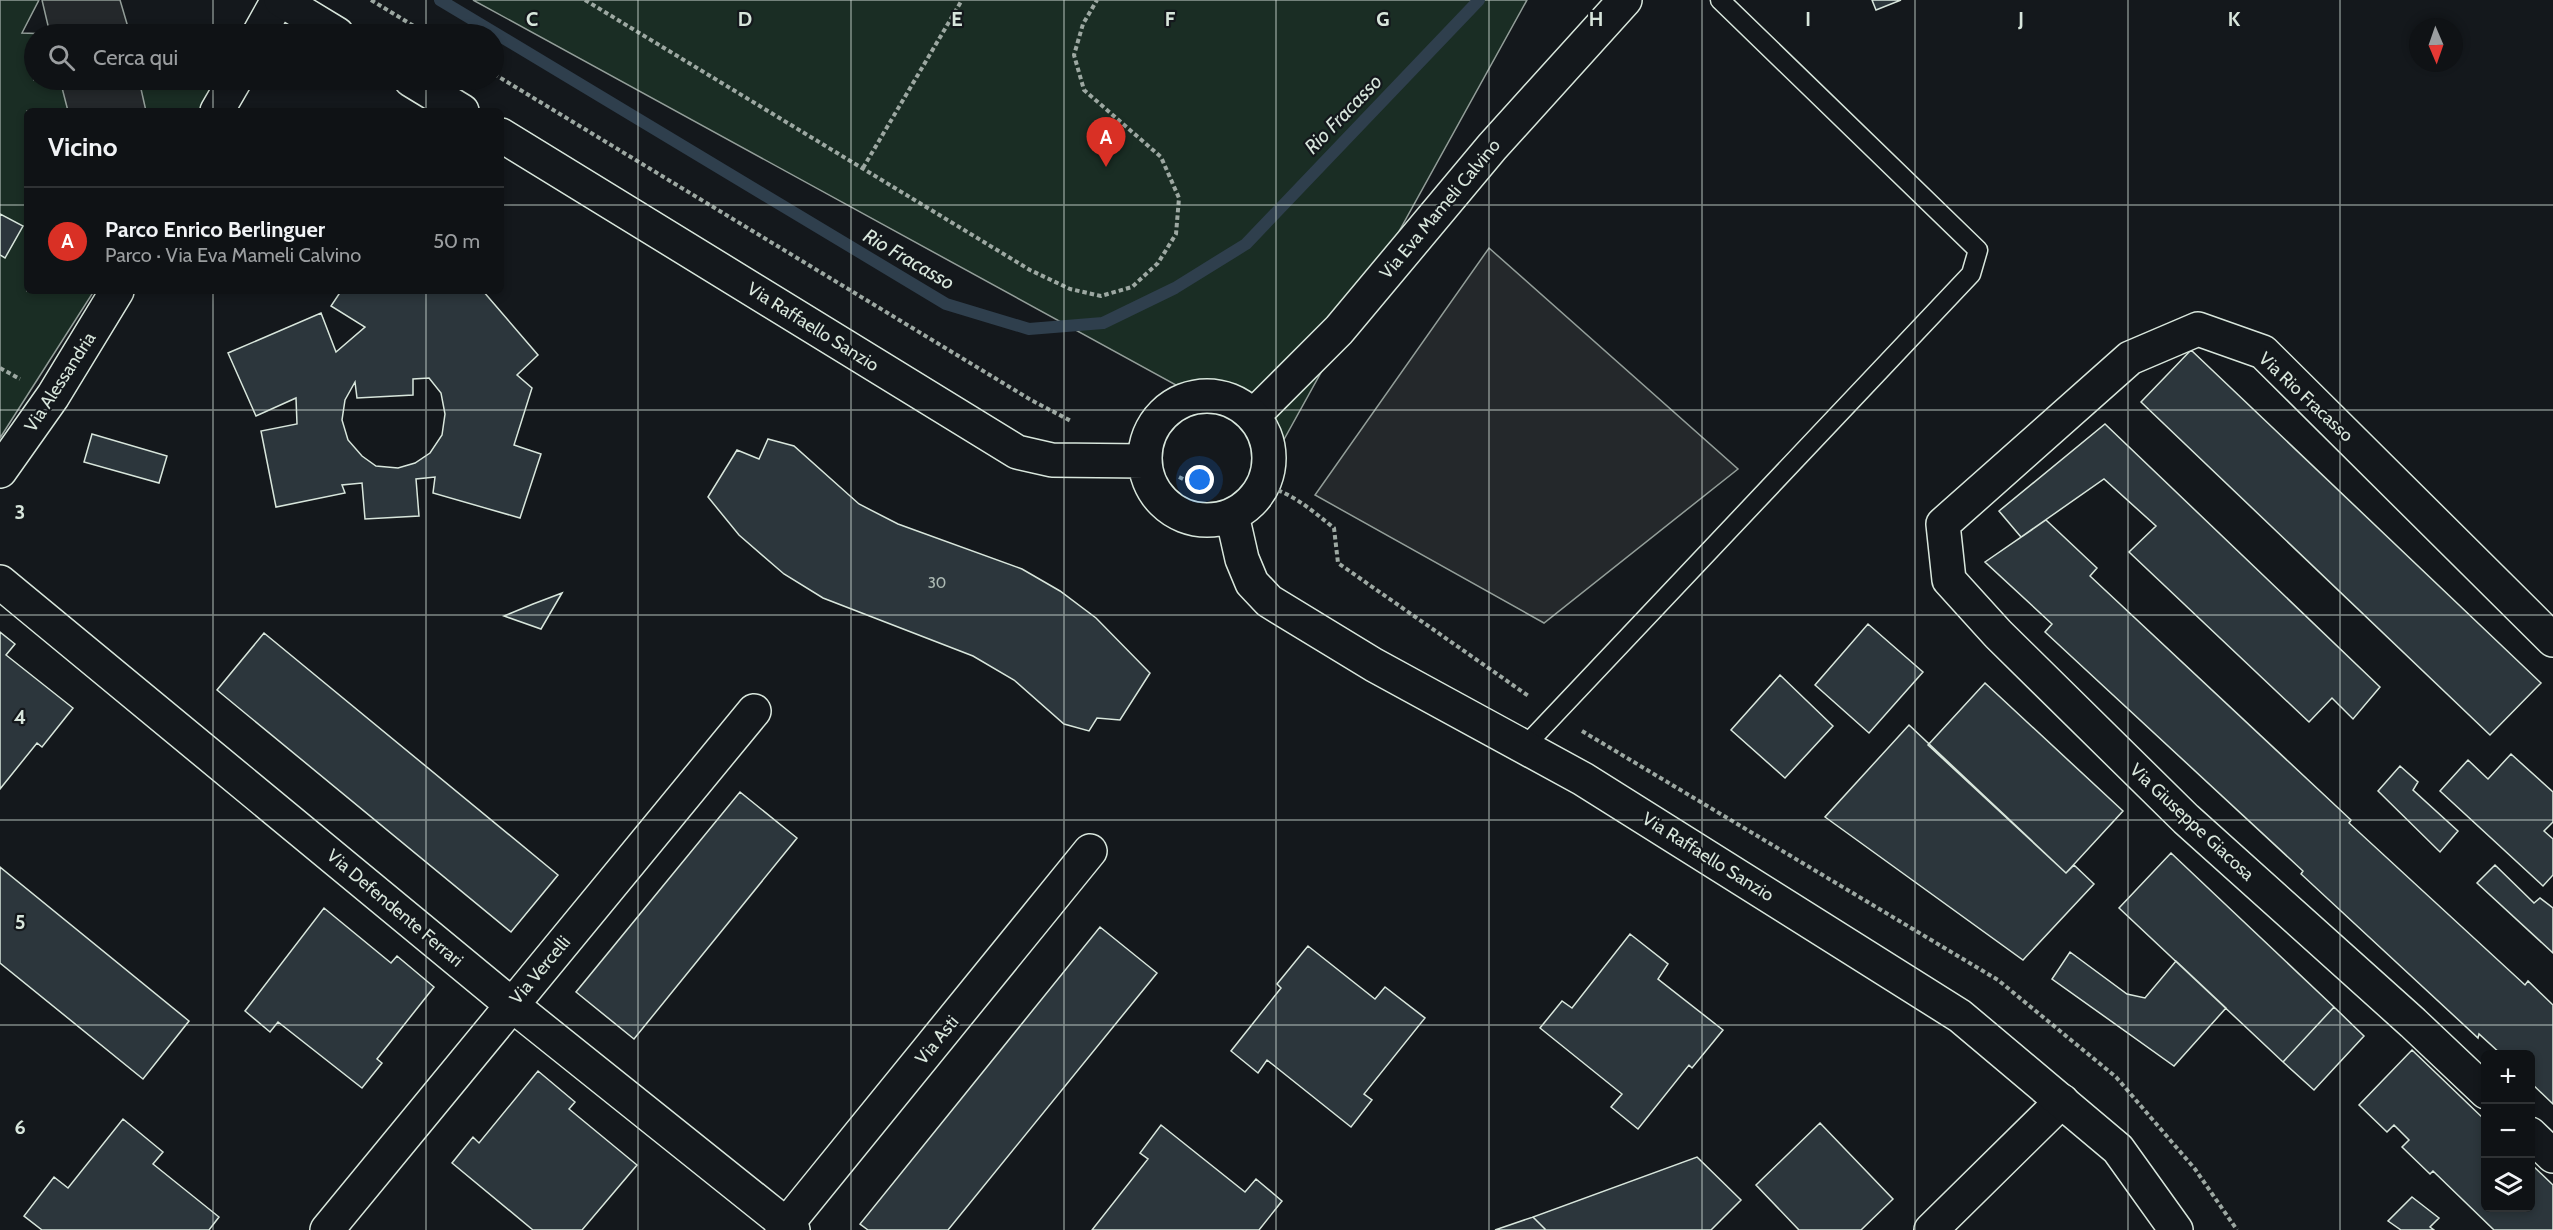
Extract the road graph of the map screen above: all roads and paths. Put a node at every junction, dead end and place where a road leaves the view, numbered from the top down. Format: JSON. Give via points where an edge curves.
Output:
{"nodes":[{"id":1,"x":280,"y":0,"type":"edge"},
{"id":2,"x":370,"y":0,"type":"edge"},
{"id":3,"x":585,"y":0,"type":"edge"},
{"id":4,"x":962,"y":0,"type":"edge"},
{"id":5,"x":1097,"y":0,"type":"edge"},
{"id":6,"x":1625,"y":0,"type":"edge"},
{"id":7,"x":1720,"y":0,"type":"edge"},
{"id":8,"x":265,"y":24,"type":"edge"},
{"id":9,"x":321,"y":24,"type":"edge"},
{"id":10,"x":411,"y":24,"type":"edge"},
{"id":11,"x":504,"y":81,"type":"edge"},
{"id":12,"x":229,"y":90,"type":"edge"},
{"id":13,"x":427,"y":90,"type":"edge"},
{"id":14,"x":219,"y":108,"type":"edge"},
{"id":15,"x":457,"y":108,"type":"edge"},
{"id":16,"x":504,"y":137,"type":"edge"},
{"id":17,"x":863,"y":168,"type":"junction"},
{"id":18,"x":115,"y":294,"type":"edge"},
{"id":19,"x":1253,"y":416,"type":"junction"},
{"id":20,"x":1082,"y":426,"type":"dead end"},
{"id":21,"x":1158,"y":467,"type":"junction"},
{"id":22,"x":0,"y":471,"type":"edge"},
{"id":23,"x":1250,"y":484,"type":"dead end"},
{"id":24,"x":1212,"y":488,"type":"dead end"},
{"id":25,"x":1232,"y":515,"type":"junction"},
{"id":26,"x":1943,"y":524,"type":"joint"},
{"id":27,"x":0,"y":582,"type":"edge"},
{"id":28,"x":2553,"y":640,"type":"edge"},
{"id":29,"x":754,"y":711,"type":"dead end"},
{"id":30,"x":1555,"y":714,"type":"junction"},
{"id":31,"x":1524,"y":747,"type":"junction"},
{"id":32,"x":1090,"y":851,"type":"dead end"},
{"id":33,"x":512,"y":1005,"type":"junction"},
{"id":34,"x":2481,"y":1087,"type":"edge"},
{"id":35,"x":2062,"y":1101,"type":"junction"},
{"id":36,"x":2535,"y":1139,"type":"edge"},
{"id":37,"x":2553,"y":1156,"type":"edge"},
{"id":38,"x":787,"y":1228,"type":"edge"},
{"id":39,"x":327,"y":1230,"type":"edge"},
{"id":40,"x":1931,"y":1230,"type":"edge"},
{"id":41,"x":2176,"y":1230,"type":"edge"},
{"id":42,"x":2237,"y":1230,"type":"edge"}],
"edges":[{"from":1,"to":8,"type":"street"},
{"from":1,"to":9,"type":"street"},
{"from":2,"to":10,"type":"path"},
{"from":3,"to":17,"type":"path"},
{"from":4,"to":17,"type":"path"},
{"from":5,"to":17,"type":"path","via":[[1083,24],[1074,55],[1084,90],[1161,157],[1179,198],[1176,234],[1158,263],[1132,287],[1101,296],[1070,289],[1030,270]]},
{"from":6,"to":19,"type":"street","name":"Via Eva Mameli Calvino","via":[[1492,147],[1339,330]]},
{"from":7,"to":30,"type":"lane","via":[[1978,250],[1971,274]]},
{"from":11,"to":20,"type":"path","via":[[1031,400]]},
{"from":12,"to":14,"type":"street"},
{"from":13,"to":15,"type":"street"},
{"from":16,"to":21,"type":"street","name":"Via Raffaello Sanzio","via":[[1017,452],[1053,460]]},
{"from":18,"to":22,"type":"street","name":"Via Alessandria","via":[[53,396]]},
{"from":19,"to":21,"type":"street","via":[[1238,403],[1220,397],[1183,400],[1166,410],[1146,442]]},
{"from":19,"to":25,"type":"street","via":[[1264,432],[1269,451],[1268,471],[1262,489]]},
{"from":21,"to":24,"type":"path","via":[[1203,490]]},
{"from":21,"to":25,"type":"street","via":[[1148,480],[1158,498],[1174,511],[1193,519],[1213,520]]},
{"from":23,"to":30,"type":"path","via":[[1272,486],[1316,514],[1334,528],[1338,563]]},
{"from":25,"to":31,"type":"street","name":"Via Raffaello Sanzio","via":[[1245,567],[1252,583],[1269,601],[1374,665]]},
{"from":26,"to":28,"type":"street","name":"Via Rio Fracasso","via":[[2130,358],[2198,329],[2262,352]]},
{"from":26,"to":34,"type":"street","name":"Via Giuseppe Giacosa","via":[[1949,580],[1998,634],[2186,819]]},
{"from":27,"to":33,"type":"street","name":"Via Defendente Ferrari"},
{"from":29,"to":33,"type":"street","name":"Via Vercelli"},
{"from":30,"to":31,"type":"lane"},
{"from":30,"to":42,"type":"path","via":[[1998,980],[2116,1077],[2195,1169]]},
{"from":31,"to":35,"type":"street","name":"Via Raffaello Sanzio","via":[[1583,778],[1960,1016]]},
{"from":32,"to":38,"type":"street","name":"Via Asti"},
{"from":33,"to":38,"type":"street","name":"Via Defendente Ferrari"},
{"from":33,"to":39,"type":"street","name":"Via Vercelli"},
{"from":35,"to":40,"type":"street"},
{"from":35,"to":41,"type":"street","name":"Via Raffaello Sanzio","via":[[2118,1149]]},
{"from":36,"to":37,"type":"street"}]}
